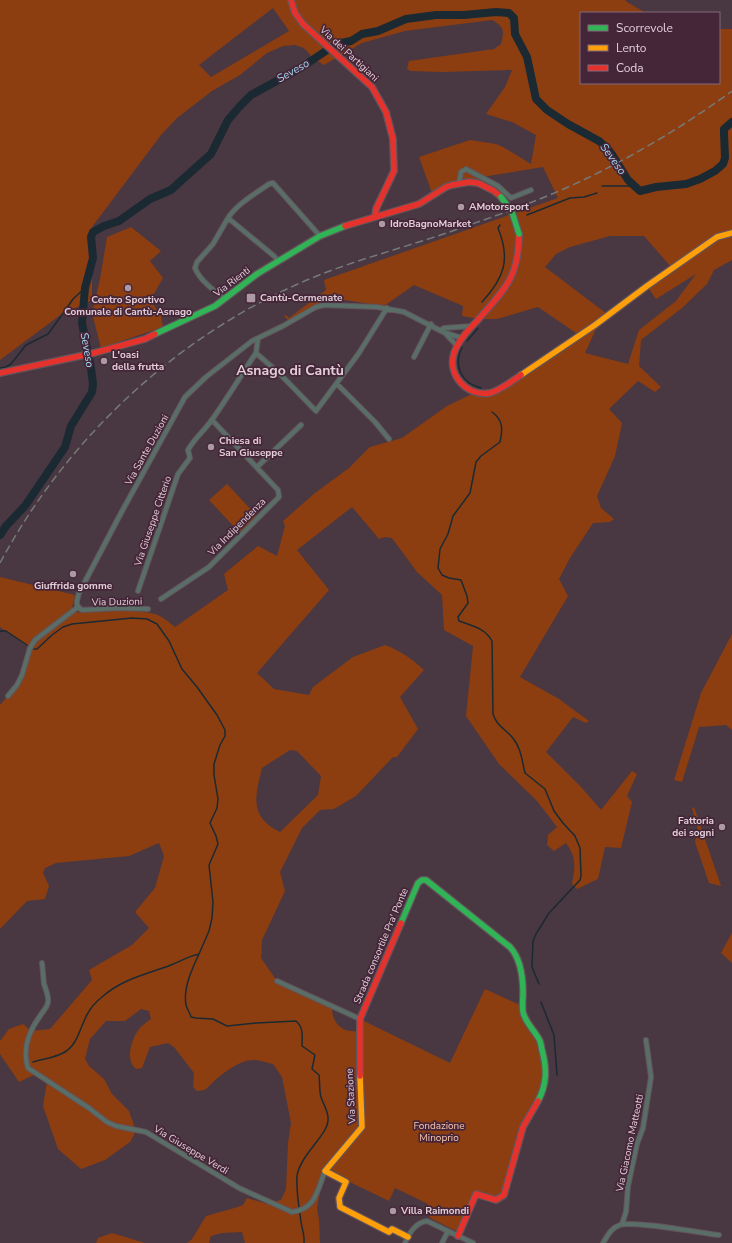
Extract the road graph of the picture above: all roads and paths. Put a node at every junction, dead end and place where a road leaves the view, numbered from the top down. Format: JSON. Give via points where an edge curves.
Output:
{"nodes":[{"id":1,"x":291,"y":0,"type":"edge"},
{"id":2,"x":459,"y":183,"type":"junction"},
{"id":3,"x":531,"y":190,"type":"dead end"},
{"id":4,"x":376,"y":216,"type":"junction"},
{"id":5,"x":228,"y":218,"type":"junction"},
{"id":6,"x":732,"y":233,"type":"edge"},
{"id":7,"x":320,"y":236,"type":"junction"},
{"id":8,"x":278,"y":261,"type":"junction"},
{"id":9,"x":227,"y":298,"type":"junction"},
{"id":10,"x":387,"y":308,"type":"junction"},
{"id":11,"x":431,"y":324,"type":"junction"},
{"id":12,"x":472,"y":326,"type":"junction"},
{"id":13,"x":442,"y":331,"type":"junction"},
{"id":14,"x":258,"y":338,"type":"junction"},
{"id":15,"x":462,"y":338,"type":"junction"},
{"id":16,"x":457,"y":346,"type":"junction"},
{"id":17,"x":256,"y":353,"type":"junction"},
{"id":18,"x":414,"y":357,"type":"dead end"},
{"id":19,"x":0,"y":373,"type":"edge"},
{"id":20,"x":336,"y":384,"type":"junction"},
{"id":21,"x":212,"y":420,"type":"junction"},
{"id":22,"x":301,"y":425,"type":"dead end"},
{"id":23,"x":389,"y":439,"type":"dead end"},
{"id":24,"x":257,"y":467,"type":"junction"},
{"id":25,"x":138,"y":591,"type":"dead end"},
{"id":26,"x":79,"y":593,"type":"joint"},
{"id":27,"x":161,"y":599,"type":"dead end"},
{"id":28,"x":78,"y":607,"type":"junction"},
{"id":29,"x":148,"y":609,"type":"dead end"},
{"id":30,"x":8,"y":696,"type":"dead end"},
{"id":31,"x":42,"y":962,"type":"dead end"},
{"id":32,"x":276,"y":981,"type":"dead end"},
{"id":33,"x":360,"y":1019,"type":"junction"},
{"id":34,"x":646,"y":1040,"type":"dead end"},
{"id":35,"x":325,"y":1171,"type":"junction"},
{"id":36,"x":622,"y":1224,"type":"junction"},
{"id":37,"x":448,"y":1231,"type":"junction"},
{"id":38,"x":719,"y":1235,"type":"dead end"},
{"id":39,"x":458,"y":1236,"type":"junction"},
{"id":40,"x":407,"y":1240,"type":"edge"},
{"id":41,"x":442,"y":1243,"type":"edge"},
{"id":42,"x":473,"y":1243,"type":"edge"},
{"id":43,"x":603,"y":1243,"type":"edge"}],
"edges":[{"from":1,"to":4,"type":"street","name":"Via dei Partigiani","via":[[295,13],[303,24],[372,87],[386,112],[393,139],[394,171],[376,209]]},
{"from":2,"to":3,"type":"street","via":[[461,172],[466,169],[498,186],[511,198]]},
{"from":2,"to":4,"type":"street","name":"Via Rienti","via":[[446,187],[419,204]]},
{"from":2,"to":12,"type":"street","bridge":true,"via":[[478,183],[494,191],[512,212],[519,234],[520,251],[513,277]]},
{"from":4,"to":7,"type":"street","name":"Via Rienti"},
{"from":5,"to":7,"type":"street","via":[[245,200],[273,183]]},
{"from":5,"to":8,"type":"street"},
{"from":5,"to":9,"type":"street","via":[[195,268],[198,276]]},
{"from":6,"to":16,"type":"street","via":[[717,237],[595,325],[492,393],[474,393],[464,388],[454,370],[452,360]]},
{"from":7,"to":8,"type":"street","name":"Via Rienti"},
{"from":8,"to":9,"type":"street","name":"Via Rienti"},
{"from":9,"to":19,"type":"street","name":"Via Rienti","via":[[145,339]]},
{"from":10,"to":11,"type":"street","name":"Via Sante Duzioni","via":[[404,312]]},
{"from":10,"to":14,"type":"street","name":"Via Sante Duzioni","via":[[324,304]]},
{"from":10,"to":20,"type":"street"},
{"from":11,"to":13,"type":"street","name":"Via Sante Duzioni"},
{"from":11,"to":18,"type":"street"},
{"from":12,"to":13,"type":"street","via":[[444,328]]},
{"from":12,"to":15,"type":"street"},
{"from":13,"to":15,"type":"street"},
{"from":13,"to":16,"type":"street"},
{"from":14,"to":17,"type":"street"},
{"from":14,"to":26,"type":"street","name":"Via Sante Duzioni","via":[[206,377],[185,397]]},
{"from":15,"to":16,"type":"street"},
{"from":17,"to":20,"type":"street","via":[[316,411]]},
{"from":17,"to":21,"type":"street"},
{"from":20,"to":23,"type":"street"},
{"from":21,"to":24,"type":"street","name":"Via Indipendenza"},
{"from":21,"to":25,"type":"street","name":"Via Giuseppe Citterio","via":[[188,450],[190,458],[178,474]]},
{"from":22,"to":24,"type":"street"},
{"from":24,"to":27,"type":"street","name":"Via Indipendenza","via":[[278,490],[279,497],[208,567]]},
{"from":26,"to":28,"type":"street","name":"Via Duzioni","via":[[76,603]]},
{"from":28,"to":29,"type":"street","name":"Via Duzioni","via":[[82,610]]},
{"from":28,"to":30,"type":"street","via":[[35,640],[22,675]]},
{"from":31,"to":35,"type":"street","name":"Via Giuseppe Verdi","via":[[49,1001],[30,1031],[25,1060],[28,1068],[107,1122],[146,1132],[239,1188],[292,1212],[306,1208],[314,1200]]},
{"from":32,"to":33,"type":"street"},
{"from":33,"to":35,"type":"street","name":"Via Stazione","via":[[362,1127]]},
{"from":33,"to":39,"type":"street","name":"Strada consortile Pra' Ponte","via":[[418,882],[422,880],[426,880],[453,900],[516,954],[519,962],[523,1012],[540,1040],[546,1066],[545,1081],[541,1095],[523,1127],[504,1195],[496,1200],[476,1194]]},
{"from":34,"to":36,"type":"street","name":"Via Giacomo Matteotti","via":[[652,1077]]},
{"from":35,"to":40,"type":"street","via":[[346,1182],[339,1199],[340,1207],[389,1232],[392,1230]]},
{"from":36,"to":38,"type":"street"},
{"from":36,"to":43,"type":"street","via":[[609,1233]]},
{"from":37,"to":39,"type":"street"},
{"from":37,"to":40,"type":"street","via":[[428,1221],[418,1223]]},
{"from":37,"to":41,"type":"street"},
{"from":39,"to":42,"type":"street"}]}
